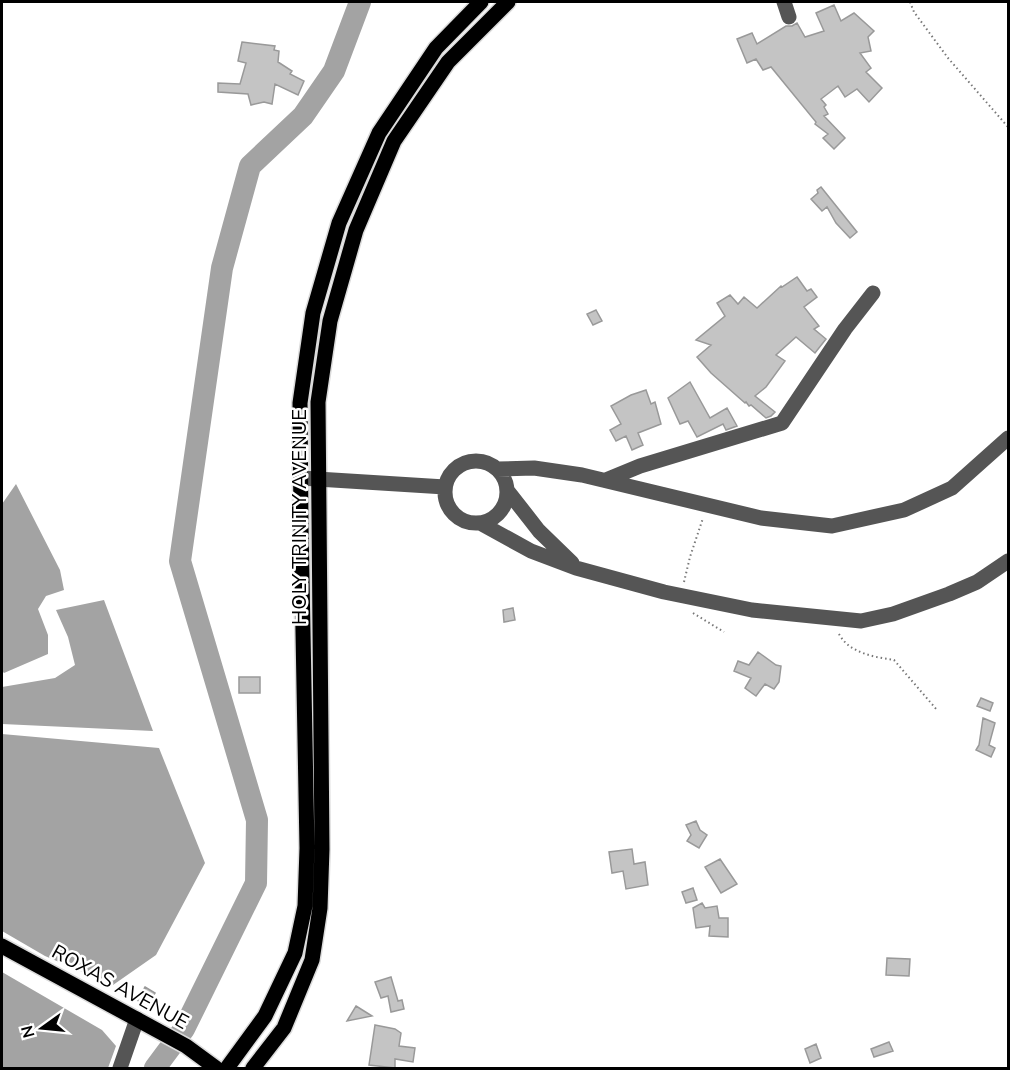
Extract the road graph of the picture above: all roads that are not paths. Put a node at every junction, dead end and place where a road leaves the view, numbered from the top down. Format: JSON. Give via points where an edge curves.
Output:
{"nodes":[{"id":1,"x":481,"y":2,"type":"edge"},
{"id":2,"x":508,"y":2,"type":"edge"},
{"id":3,"x":784,"y":2,"type":"edge"},
{"id":4,"x":789,"y":17,"type":"dead end"},
{"id":5,"x":873,"y":293,"type":"dead end"},
{"id":6,"x":1008,"y":438,"type":"edge"},
{"id":7,"x":497,"y":469,"type":"junction"},
{"id":8,"x":301,"y":478,"type":"junction"},
{"id":9,"x":319,"y":478,"type":"junction"},
{"id":10,"x":606,"y":480,"type":"junction"},
{"id":11,"x":445,"y":487,"type":"junction"},
{"id":12,"x":507,"y":490,"type":"junction"},
{"id":13,"x":480,"y":523,"type":"junction"},
{"id":14,"x":1008,"y":561,"type":"edge"},
{"id":15,"x":576,"y":568,"type":"junction"},
{"id":16,"x":2,"y":946,"type":"edge"},
{"id":17,"x":295,"y":953,"type":"junction"},
{"id":18,"x":312,"y":960,"type":"junction"},
{"id":19,"x":142,"y":1022,"type":"junction"},
{"id":20,"x":120,"y":1068,"type":"edge"},
{"id":21,"x":216,"y":1068,"type":"edge"},
{"id":22,"x":227,"y":1068,"type":"edge"},
{"id":23,"x":254,"y":1068,"type":"edge"}],
"edges":[{"from":1,"to":8,"type":"main road","name":"HOLY TRINITY AVENUE","via":[[436,48],[379,133],[339,223],[313,313],[300,403]]},
{"from":2,"to":9,"type":"main road","name":"HOLY TRINITY AVENUE","via":[[448,62],[394,141],[356,230],[330,321],[318,402]]},
{"from":3,"to":4,"type":"street"},
{"from":5,"to":10,"type":"street","via":[[844,329],[782,423]]},
{"from":6,"to":10,"type":"street","via":[[952,488],[904,510],[832,526],[761,519]]},
{"from":7,"to":10,"type":"street","via":[[534,468]]},
{"from":7,"to":11,"type":"street","via":[[478,461],[463,463],[449,476]]},
{"from":7,"to":12,"type":"street"},
{"from":8,"to":9,"type":"street"},
{"from":8,"to":17,"type":"main road","name":"HOLY TRINITY AVENUE","via":[[307,848],[305,906]]},
{"from":9,"to":11,"type":"street"},
{"from":9,"to":18,"type":"main road","name":"HOLY TRINITY AVENUE","via":[[322,849],[320,908]]},
{"from":11,"to":13,"type":"street","via":[[450,509],[458,517]]},
{"from":12,"to":13,"type":"street","via":[[500,511]]},
{"from":12,"to":15,"type":"street","via":[[539,531]]},
{"from":13,"to":15,"type":"street","via":[[531,551]]},
{"from":14,"to":15,"type":"street","via":[[968,586],[925,604],[861,621],[712,603]]},
{"from":16,"to":19,"type":"main road","name":"ROXAS AVENUE"},
{"from":17,"to":18,"type":"main road"},
{"from":17,"to":22,"type":"main road","name":"HOLY TRINITY AVENUE","via":[[265,1016]]},
{"from":18,"to":23,"type":"main road","name":"HOLY TRINITY AVENUE","via":[[284,1028]]},
{"from":19,"to":20,"type":"street"},
{"from":19,"to":21,"type":"main road","name":"ROXAS AVENUE"}]}
